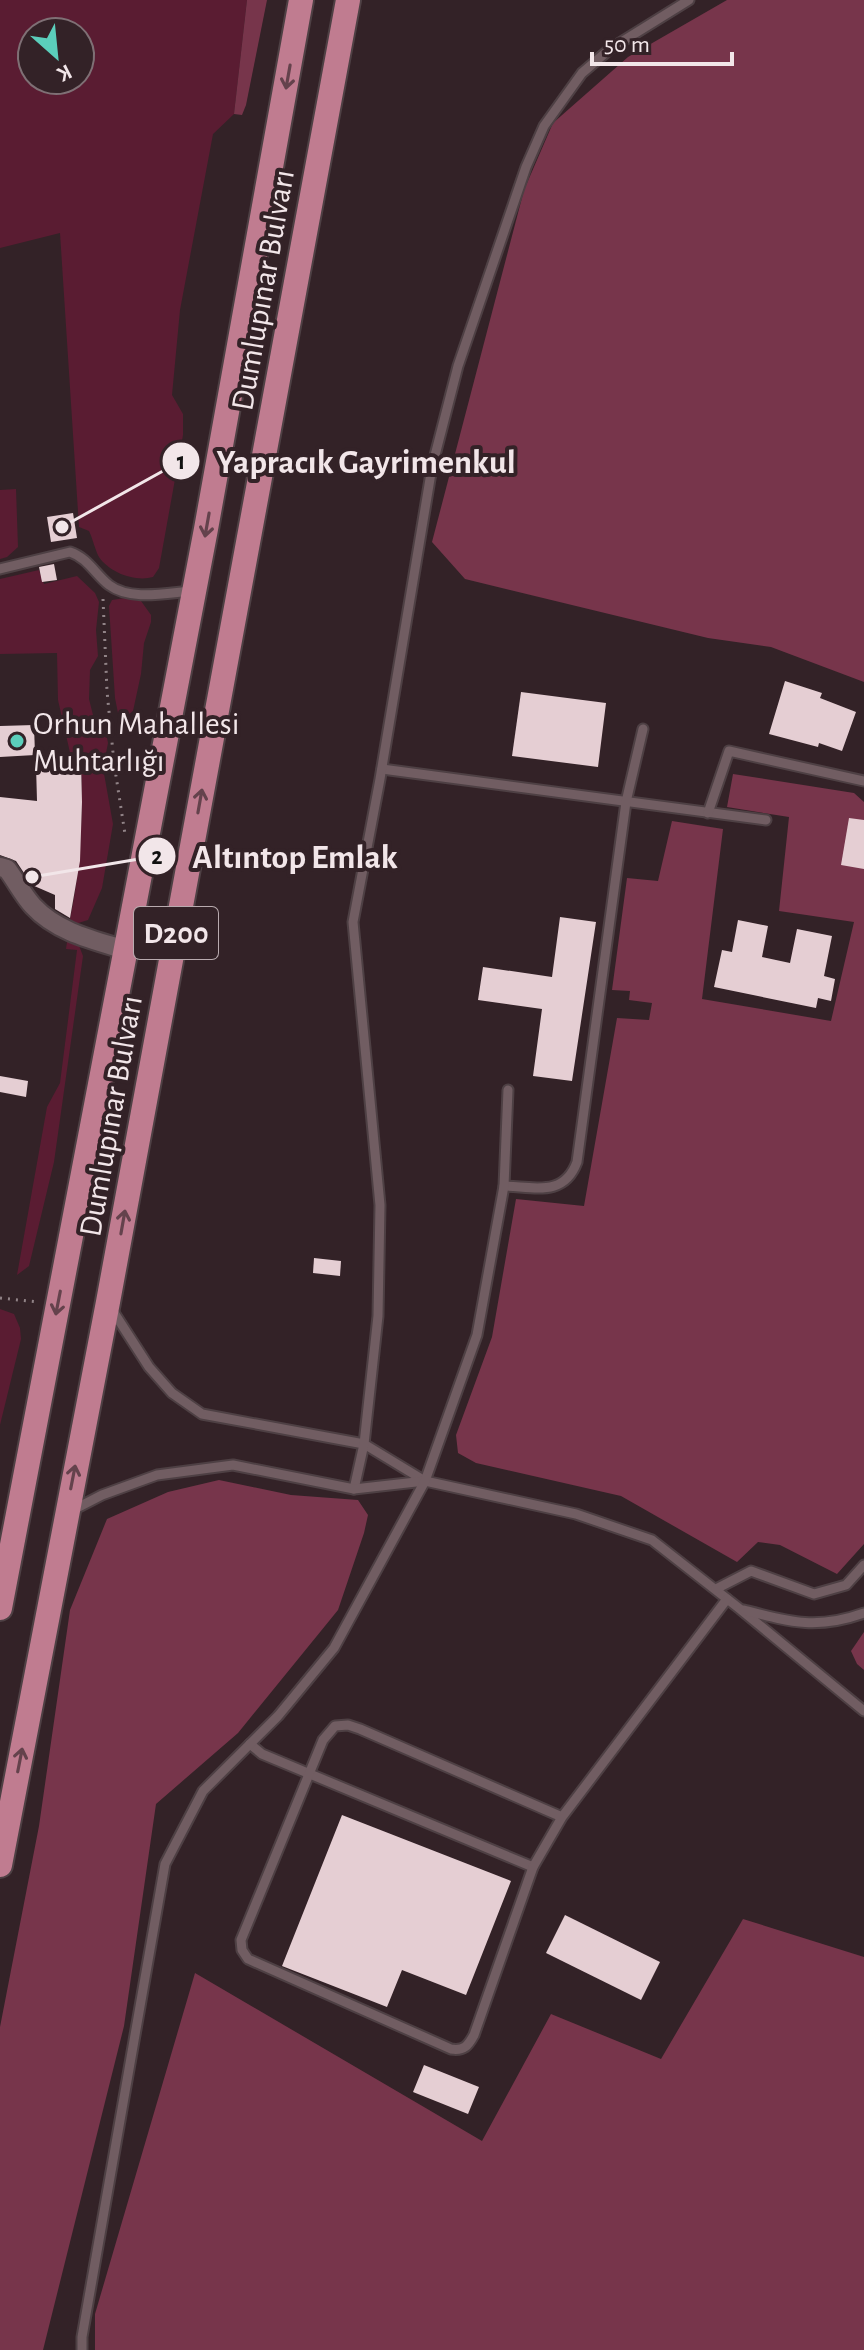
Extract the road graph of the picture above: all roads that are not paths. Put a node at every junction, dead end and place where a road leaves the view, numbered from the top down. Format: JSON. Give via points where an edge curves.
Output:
{"nodes":[{"id":1,"x":301,"y":0,"type":"edge"},
{"id":2,"x":348,"y":0,"type":"edge"},
{"id":3,"x":689,"y":0,"type":"edge"},
{"id":4,"x":0,"y":569,"type":"edge"},
{"id":5,"x":194,"y":591,"type":"junction"},
{"id":6,"x":643,"y":729,"type":"dead end"},
{"id":7,"x":382,"y":769,"type":"junction"},
{"id":8,"x":864,"y":781,"type":"edge"},
{"id":9,"x":626,"y":802,"type":"junction"},
{"id":10,"x":708,"y":813,"type":"junction"},
{"id":11,"x":766,"y":820,"type":"dead end"},
{"id":12,"x":0,"y":867,"type":"edge"},
{"id":13,"x":126,"y":950,"type":"junction"},
{"id":14,"x":508,"y":1090,"type":"dead end"},
{"id":15,"x":504,"y":1186,"type":"junction"},
{"id":16,"x":108,"y":1302,"type":"junction"},
{"id":17,"x":364,"y":1444,"type":"junction"},
{"id":18,"x":425,"y":1481,"type":"junction"},
{"id":19,"x":354,"y":1489,"type":"junction"},
{"id":20,"x":66,"y":1514,"type":"junction"},
{"id":21,"x":864,"y":1565,"type":"edge"},
{"id":22,"x":716,"y":1589,"type":"junction"},
{"id":23,"x":727,"y":1599,"type":"junction"},
{"id":24,"x":0,"y":1608,"type":"edge"},
{"id":25,"x":740,"y":1609,"type":"junction"},
{"id":26,"x":864,"y":1613,"type":"edge"},
{"id":27,"x":864,"y":1711,"type":"edge"},
{"id":28,"x":250,"y":1744,"type":"junction"},
{"id":29,"x":310,"y":1774,"type":"junction"},
{"id":30,"x":562,"y":1817,"type":"junction"},
{"id":31,"x":0,"y":1865,"type":"edge"},
{"id":32,"x":533,"y":1867,"type":"junction"},
{"id":33,"x":82,"y":2350,"type":"edge"}],
"edges":[{"from":1,"to":5,"type":"highway","name":"Dumlupınar Bulvarı","one_way":true},
{"from":16,"to":2,"type":"highway","name":"Dumlupınar Bulvarı","number":"D200","one_way":true},
{"from":3,"to":7,"type":"lane","via":[[610,49],[582,73],[544,126],[526,167],[458,366],[432,467]]},
{"from":4,"to":5,"type":"lane","via":[[70,552],[121,592]]},
{"from":5,"to":13,"type":"highway","name":"Dumlupınar Bulvarı"},
{"from":6,"to":9,"type":"lane"},
{"from":7,"to":9,"type":"lane"},
{"from":7,"to":17,"type":"lane","via":[[353,922],[380,1205],[378,1316]]},
{"from":8,"to":10,"type":"lane","via":[[729,751]]},
{"from":9,"to":10,"type":"lane"},
{"from":9,"to":15,"type":"lane","via":[[577,1162],[572,1176],[553,1188]]},
{"from":10,"to":11,"type":"lane"},
{"from":12,"to":13,"type":"street","via":[[42,915],[68,932]]},
{"from":13,"to":24,"type":"highway","name":"Dumlupınar Bulvarı","one_way":true},
{"from":14,"to":15,"type":"lane"},
{"from":15,"to":18,"type":"lane","via":[[477,1335]]},
{"from":16,"to":17,"type":"lane","via":[[149,1367],[172,1393],[202,1414]]},
{"from":20,"to":16,"type":"highway","name":"Dumlupınar Bulvarı","number":"D200","one_way":true},
{"from":17,"to":18,"type":"lane"},
{"from":17,"to":19,"type":"lane"},
{"from":18,"to":19,"type":"lane"},
{"from":18,"to":22,"type":"lane","via":[[576,1514],[652,1540]]},
{"from":18,"to":28,"type":"lane","via":[[334,1648]]},
{"from":19,"to":20,"type":"lane","via":[[233,1465],[157,1475]]},
{"from":31,"to":20,"type":"highway","name":"Dumlupınar Bulvarı","number":"D200","one_way":true},
{"from":21,"to":22,"type":"lane","via":[[846,1585],[814,1594],[751,1571]]},
{"from":22,"to":23,"type":"lane"},
{"from":23,"to":25,"type":"lane"},
{"from":23,"to":30,"type":"lane"},
{"from":25,"to":26,"type":"lane","via":[[797,1624]]},
{"from":25,"to":27,"type":"lane"},
{"from":28,"to":29,"type":"lane"},
{"from":28,"to":33,"type":"lane","via":[[203,1791],[165,1864]]},
{"from":29,"to":30,"type":"lane","via":[[323,1740],[335,1726],[348,1725]]},
{"from":29,"to":32,"type":"lane"},
{"from":29,"to":32,"type":"lane","via":[[241,1940],[242,1950],[248,1959],[451,2049],[468,2047],[474,2035]]},
{"from":30,"to":32,"type":"lane"}]}
